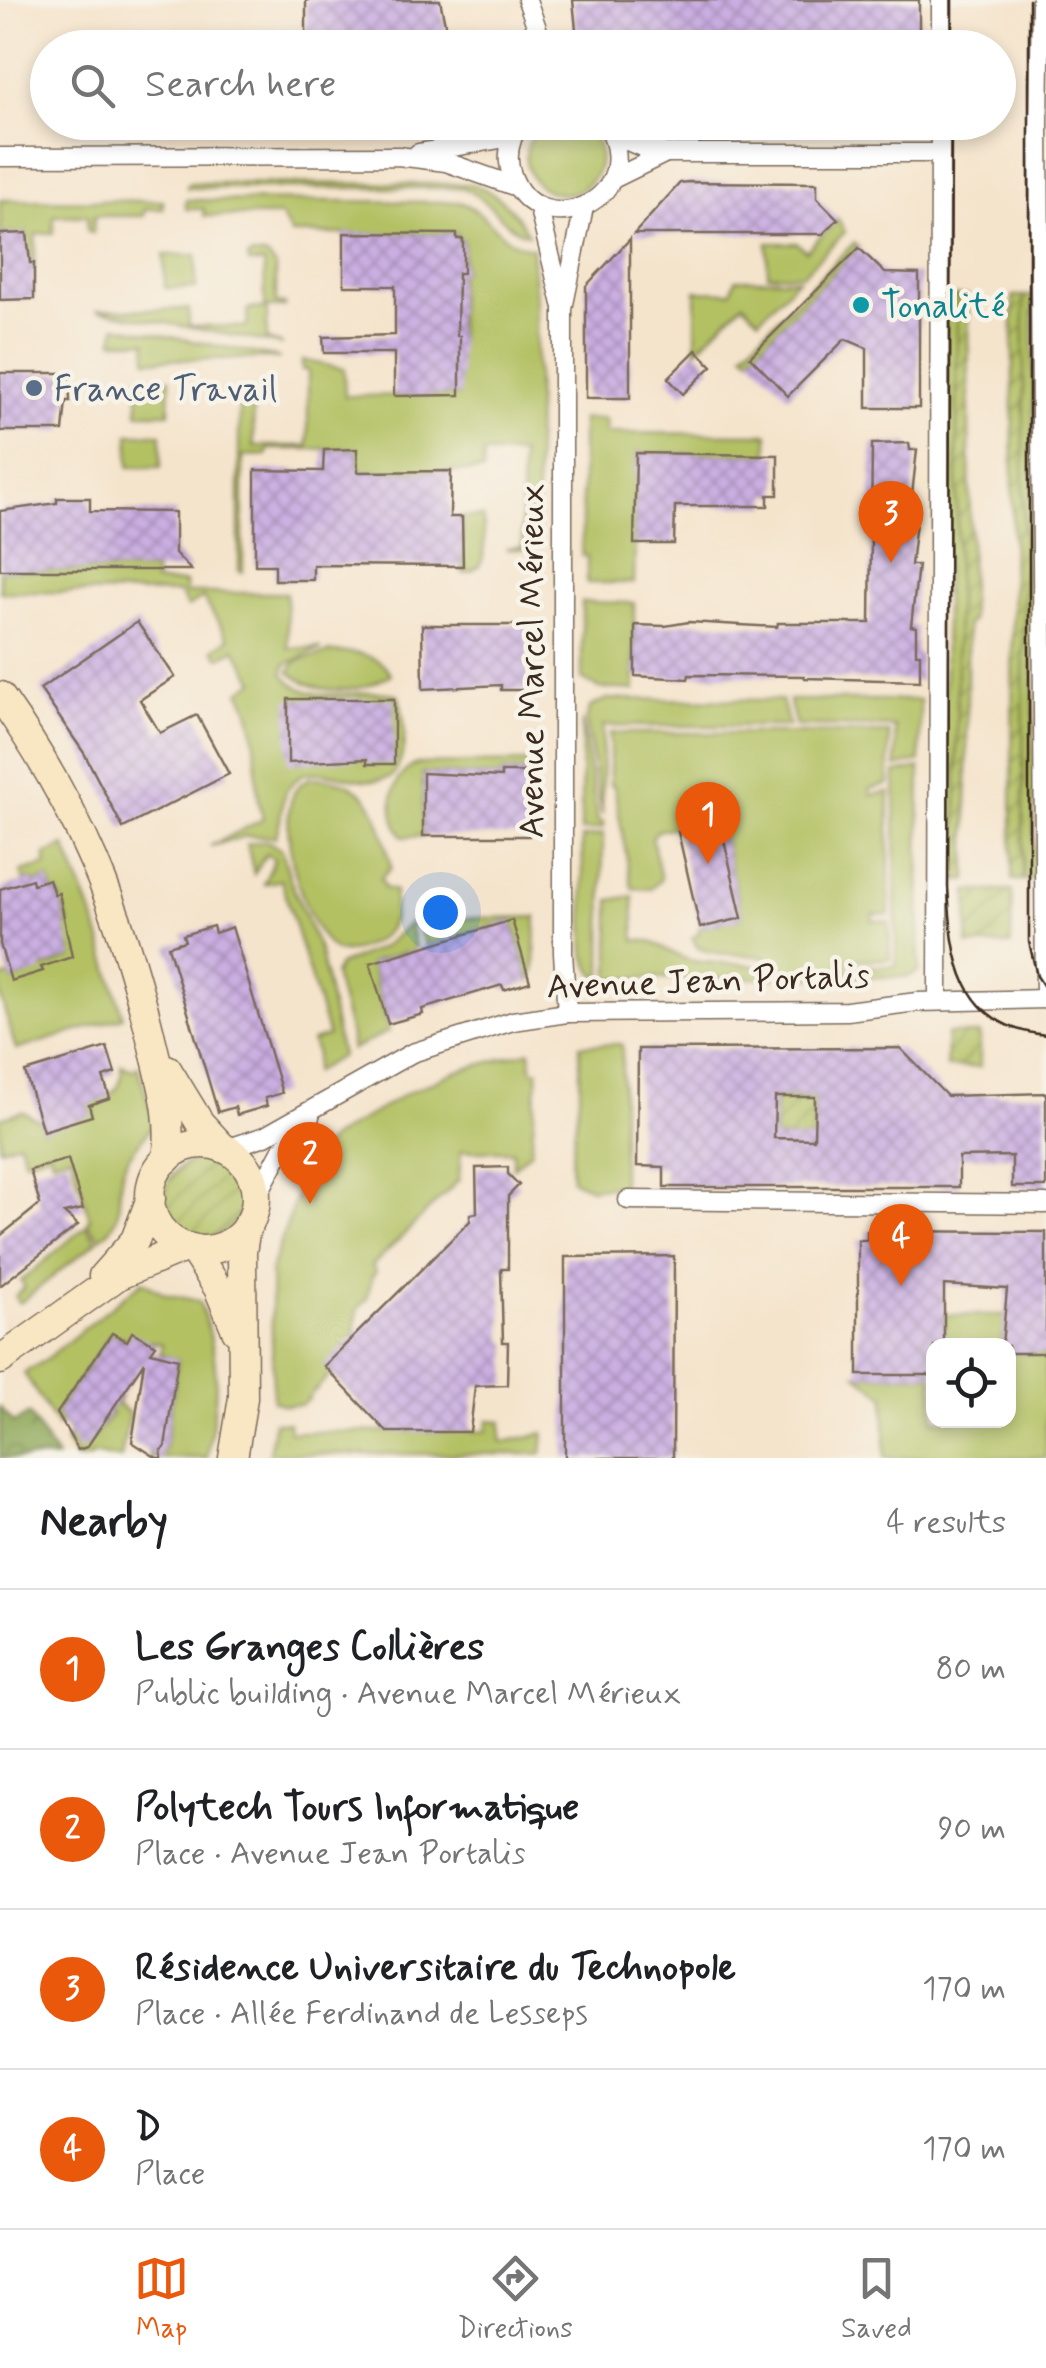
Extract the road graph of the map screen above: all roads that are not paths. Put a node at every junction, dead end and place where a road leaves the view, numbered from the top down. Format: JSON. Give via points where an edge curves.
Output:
{"nodes":[{"id":1,"x":527,"y":0,"type":"edge"},
{"id":2,"x":941,"y":0,"type":"edge"},
{"id":3,"x":1040,"y":0,"type":"edge"},
{"id":4,"x":529,"y":30,"type":"edge"},
{"id":5,"x":538,"y":30,"type":"edge"},
{"id":6,"x":941,"y":30,"type":"edge"},
{"id":7,"x":471,"y":140,"type":"edge"},
{"id":8,"x":513,"y":140,"type":"edge"},
{"id":9,"x":613,"y":140,"type":"edge"},
{"id":10,"x":635,"y":140,"type":"edge"},
{"id":11,"x":940,"y":140,"type":"edge"},
{"id":12,"x":666,"y":153,"type":"junction"},
{"id":13,"x":940,"y":153,"type":"junction"},
{"id":14,"x":1043,"y":153,"type":"edge"},
{"id":15,"x":398,"y":156,"type":"junction"},
{"id":16,"x":0,"y":157,"type":"edge"},
{"id":17,"x":613,"y":179,"type":"junction"},
{"id":18,"x":518,"y":187,"type":"junction"},
{"id":19,"x":538,"y":206,"type":"junction"},
{"id":20,"x":584,"y":208,"type":"junction"},
{"id":21,"x":563,"y":310,"type":"junction"},
{"id":22,"x":0,"y":696,"type":"edge"},
{"id":23,"x":1046,"y":999,"type":"edge"},
{"id":24,"x":938,"y":1001,"type":"junction"},
{"id":25,"x":567,"y":1013,"type":"junction"},
{"id":26,"x":147,"y":1021,"type":"junction"},
{"id":27,"x":328,"y":1100,"type":"junction"},
{"id":28,"x":224,"y":1149,"type":"junction"},
{"id":29,"x":167,"y":1159,"type":"junction"},
{"id":30,"x":151,"y":1198,"type":"junction"},
{"id":31,"x":256,"y":1198,"type":"junction"},
{"id":32,"x":628,"y":1200,"type":"dead end"},
{"id":33,"x":1046,"y":1204,"type":"edge"},
{"id":34,"x":246,"y":1228,"type":"junction"},
{"id":35,"x":189,"y":1248,"type":"junction"},
{"id":36,"x":66,"y":1311,"type":"junction"},
{"id":37,"x":0,"y":1360,"type":"edge"},
{"id":38,"x":243,"y":1362,"type":"junction"},
{"id":39,"x":233,"y":1458,"type":"edge"}],
"edges":[{"from":1,"to":4,"type":"street"},
{"from":1,"to":5,"type":"street"},
{"from":2,"to":6,"type":"street"},
{"from":3,"to":14,"type":"street"},
{"from":7,"to":15,"type":"street"},
{"from":8,"to":18,"type":"street","via":[[508,154]]},
{"from":9,"to":17,"type":"street"},
{"from":10,"to":12,"type":"street"},
{"from":11,"to":13,"type":"street"},
{"from":12,"to":13,"type":"street"},
{"from":12,"to":17,"type":"street"},
{"from":13,"to":24,"type":"street"},
{"from":14,"to":23,"type":"street"},
{"from":15,"to":16,"type":"street"},
{"from":15,"to":18,"type":"street","via":[[446,162]]},
{"from":17,"to":20,"type":"street"},
{"from":18,"to":19,"type":"street"},
{"from":19,"to":20,"type":"street"},
{"from":19,"to":21,"type":"street","name":"Avenue Marcel Mérieux"},
{"from":20,"to":21,"type":"street","name":"Avenue Marcel Mérieux"},
{"from":21,"to":25,"type":"street","name":"Avenue Marcel Mérieux"},
{"from":22,"to":26,"type":"street","via":[[88,841]]},
{"from":23,"to":24,"type":"street","name":"Avenue Jean Portalis"},
{"from":24,"to":25,"type":"street","name":"Avenue Jean Portalis","via":[[847,1011]]},
{"from":25,"to":27,"type":"street","name":"Avenue Jean Portalis","via":[[436,1044]]},
{"from":26,"to":28,"type":"street","via":[[171,1076]]},
{"from":26,"to":29,"type":"street","via":[[169,1117]]},
{"from":27,"to":28,"type":"street","name":"Avenue Jean Portalis","via":[[265,1136]]},
{"from":27,"to":31,"type":"street","name":"Avenue Jean Portalis","via":[[280,1151]]},
{"from":28,"to":29,"type":"street","via":[[194,1145]]},
{"from":28,"to":31,"type":"street","via":[[247,1168]]},
{"from":29,"to":30,"type":"street"},
{"from":30,"to":35,"type":"street","via":[[165,1233]]},
{"from":30,"to":36,"type":"street","via":[[134,1240]]},
{"from":31,"to":34,"type":"street"},
{"from":32,"to":33,"type":"street"},
{"from":34,"to":35,"type":"street","via":[[226,1244]]},
{"from":34,"to":38,"type":"street"},
{"from":35,"to":36,"type":"street","via":[[119,1275]]},
{"from":35,"to":38,"type":"street","via":[[231,1316]]},
{"from":36,"to":37,"type":"street"},
{"from":38,"to":39,"type":"street"}]}
